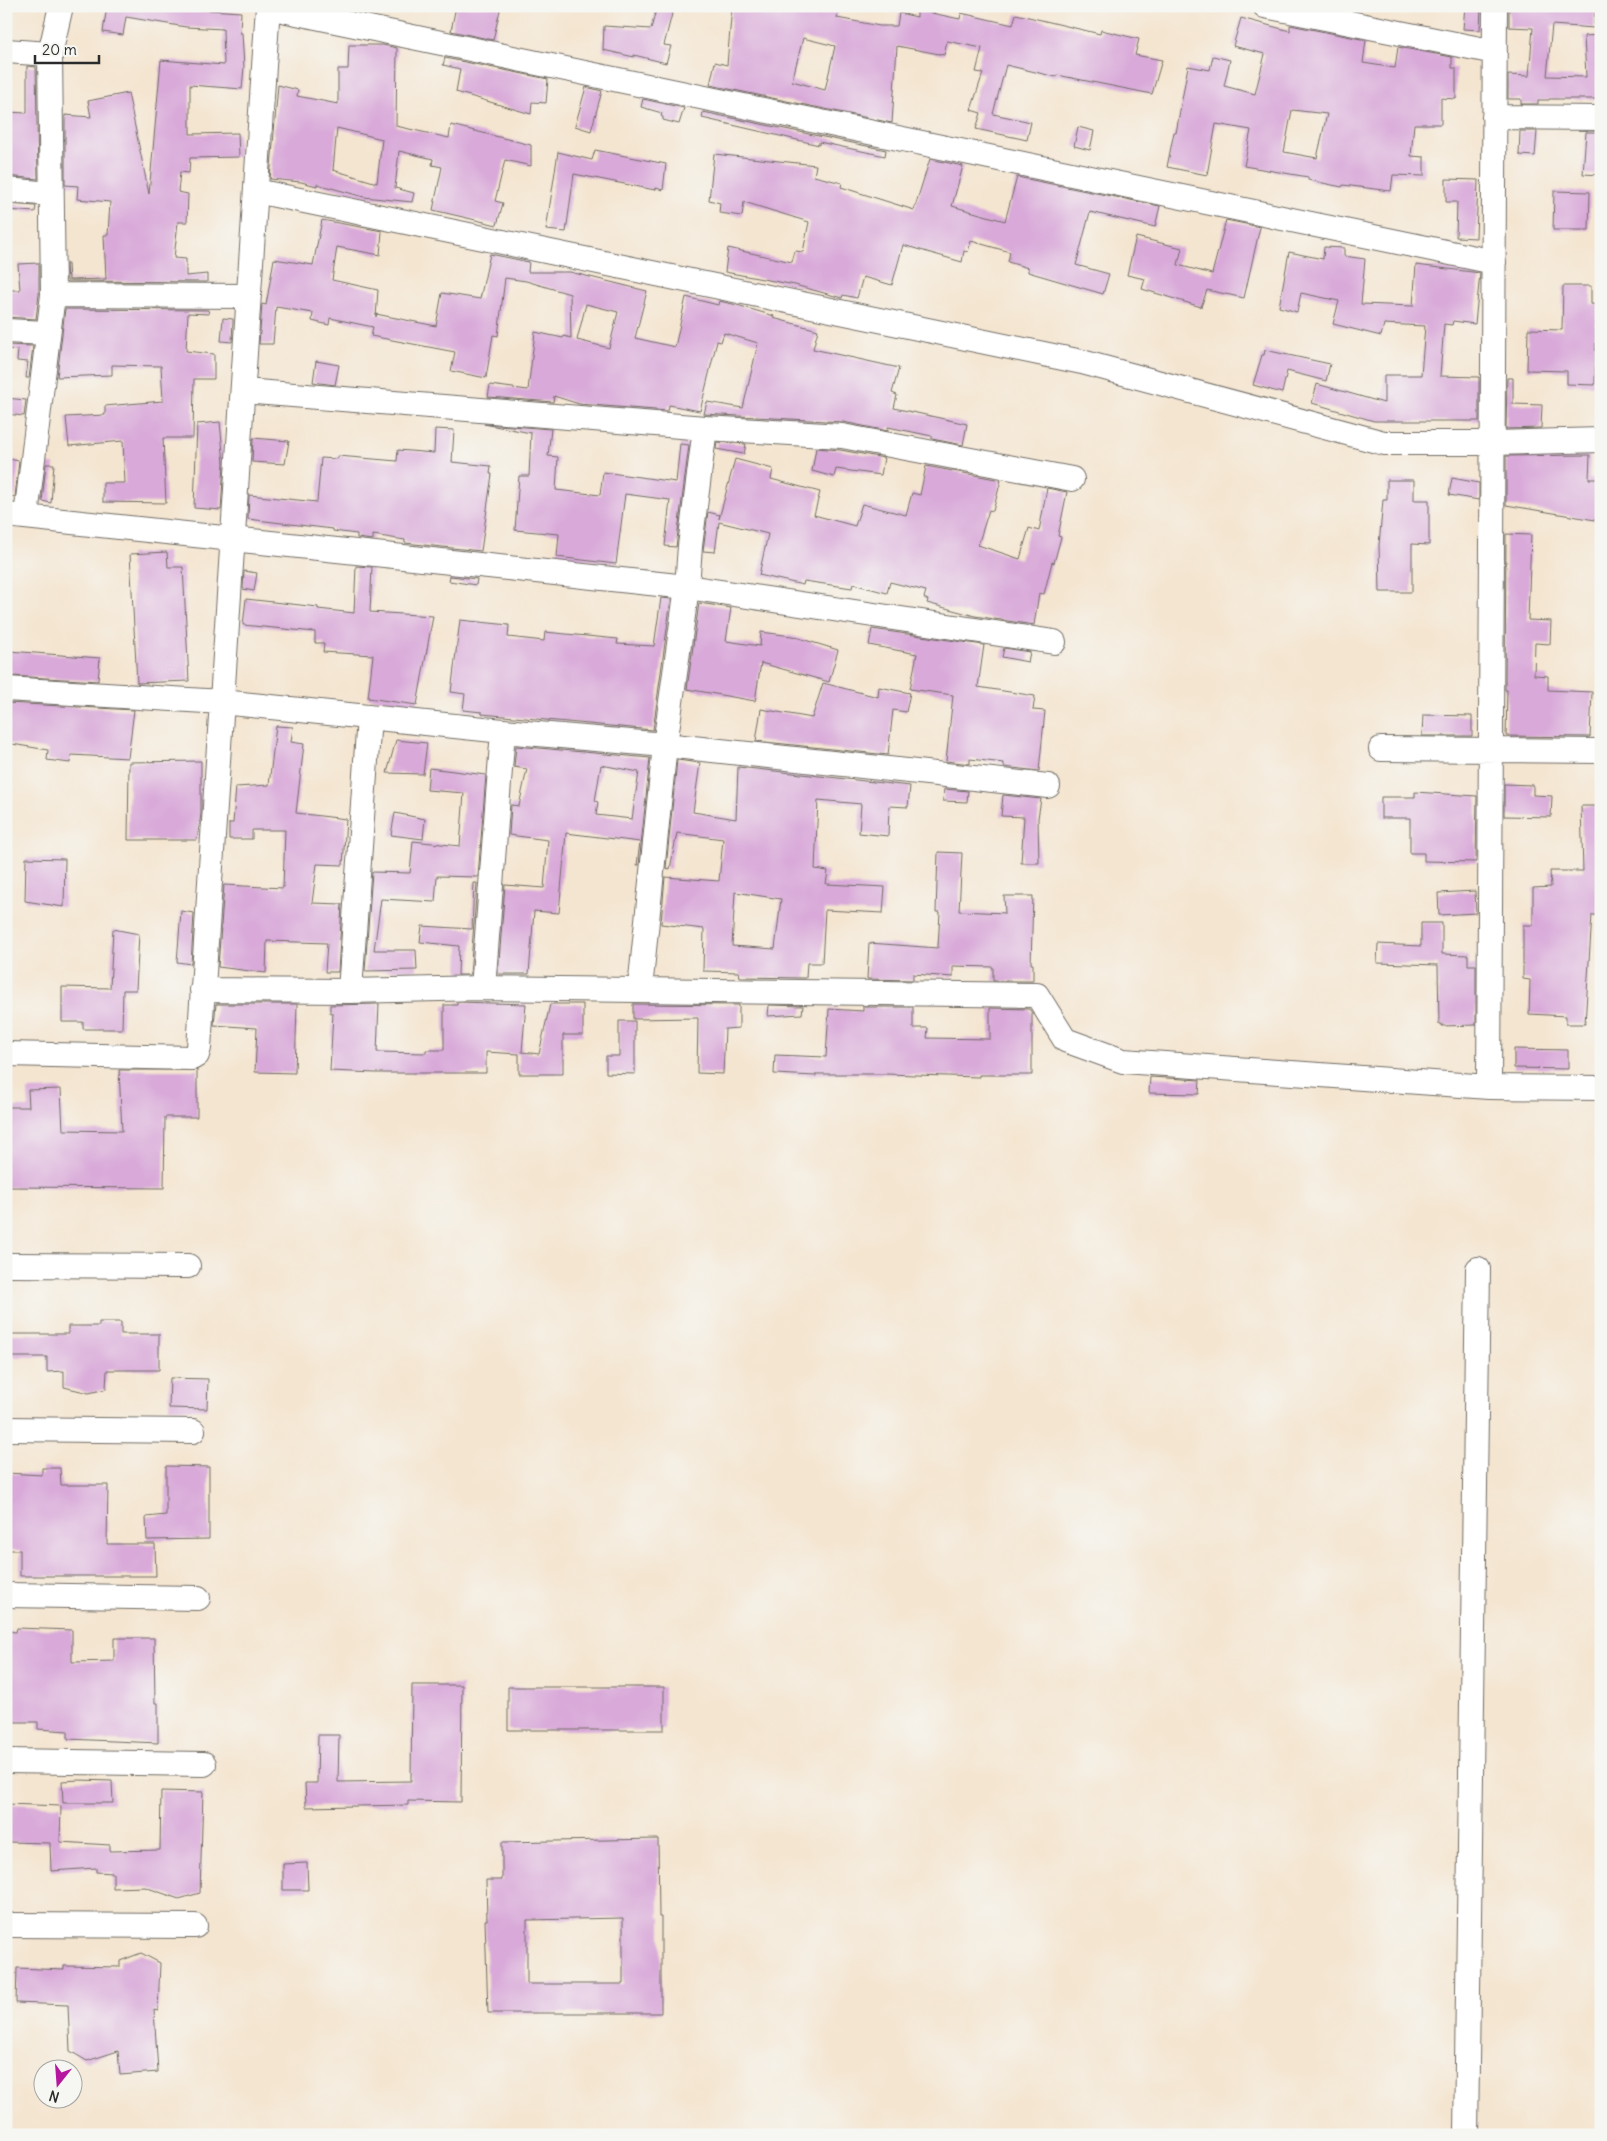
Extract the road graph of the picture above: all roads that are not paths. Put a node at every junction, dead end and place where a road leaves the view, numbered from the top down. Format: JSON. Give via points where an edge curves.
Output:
{"nodes":[{"id":1,"x":61,"y":6,"type":"edge"},
{"id":2,"x":1265,"y":6,"type":"edge"},
{"id":3,"x":1495,"y":6,"type":"edge"},
{"id":4,"x":268,"y":7,"type":"edge"},
{"id":5,"x":6,"y":51,"type":"edge"},
{"id":6,"x":1495,"y":52,"type":"junction"},
{"id":7,"x":50,"y":54,"type":"junction"},
{"id":8,"x":1494,"y":117,"type":"junction"},
{"id":9,"x":1601,"y":118,"type":"edge"},
{"id":10,"x":6,"y":190,"type":"edge"},
{"id":11,"x":256,"y":191,"type":"junction"},
{"id":12,"x":50,"y":194,"type":"junction"},
{"id":13,"x":1494,"y":262,"type":"junction"},
{"id":14,"x":53,"y":295,"type":"junction"},
{"id":15,"x":249,"y":296,"type":"junction"},
{"id":16,"x":6,"y":330,"type":"edge"},
{"id":17,"x":47,"y":333,"type":"junction"},
{"id":18,"x":243,"y":391,"type":"junction"},
{"id":19,"x":705,"y":428,"type":"junction"},
{"id":20,"x":1601,"y":440,"type":"edge"},
{"id":21,"x":1493,"y":443,"type":"junction"},
{"id":22,"x":1072,"y":480,"type":"dead end"},
{"id":23,"x":16,"y":516,"type":"edge"},
{"id":24,"x":233,"y":538,"type":"junction"},
{"id":25,"x":687,"y":588,"type":"junction"},
{"id":26,"x":1054,"y":642,"type":"dead end"},
{"id":27,"x":6,"y":689,"type":"edge"},
{"id":28,"x":222,"y":702,"type":"junction"},
{"id":29,"x":369,"y":717,"type":"junction"},
{"id":30,"x":503,"y":731,"type":"junction"},
{"id":31,"x":665,"y":745,"type":"junction"},
{"id":32,"x":1381,"y":749,"type":"dead end"},
{"id":33,"x":1491,"y":750,"type":"junction"},
{"id":34,"x":1601,"y":752,"type":"edge"},
{"id":35,"x":1048,"y":786,"type":"dead end"},
{"id":36,"x":483,"y":988,"type":"junction"},
{"id":37,"x":640,"y":989,"type":"junction"},
{"id":38,"x":202,"y":990,"type":"junction"},
{"id":39,"x":350,"y":991,"type":"junction"},
{"id":40,"x":6,"y":1054,"type":"edge"},
{"id":41,"x":1489,"y":1087,"type":"junction"},
{"id":42,"x":1601,"y":1088,"type":"edge"},
{"id":43,"x":6,"y":1265,"type":"edge"},
{"id":44,"x":188,"y":1266,"type":"dead end"},
{"id":45,"x":1478,"y":1269,"type":"dead end"},
{"id":46,"x":6,"y":1429,"type":"edge"},
{"id":47,"x":192,"y":1431,"type":"dead end"},
{"id":48,"x":6,"y":1595,"type":"edge"},
{"id":49,"x":198,"y":1598,"type":"dead end"},
{"id":50,"x":6,"y":1762,"type":"edge"},
{"id":51,"x":204,"y":1764,"type":"dead end"},
{"id":52,"x":6,"y":1924,"type":"edge"},
{"id":53,"x":194,"y":1926,"type":"dead end"},
{"id":54,"x":1466,"y":2135,"type":"edge"}],
"edges":[{"from":1,"to":7,"type":"street"},
{"from":2,"to":6,"type":"street"},
{"from":3,"to":6,"type":"street"},
{"from":4,"to":11,"type":"street"},
{"from":4,"to":13,"type":"street"},
{"from":5,"to":7,"type":"street"},
{"from":6,"to":8,"type":"street"},
{"from":7,"to":12,"type":"street"},
{"from":8,"to":9,"type":"street"},
{"from":8,"to":13,"type":"street"},
{"from":10,"to":12,"type":"street"},
{"from":11,"to":15,"type":"street"},
{"from":11,"to":21,"type":"street","via":[[1082,362],[1384,443]]},
{"from":12,"to":14,"type":"street"},
{"from":13,"to":21,"type":"street"},
{"from":14,"to":15,"type":"street"},
{"from":14,"to":17,"type":"street"},
{"from":15,"to":18,"type":"street"},
{"from":16,"to":17,"type":"street"},
{"from":17,"to":23,"type":"street"},
{"from":18,"to":19,"type":"street"},
{"from":18,"to":24,"type":"street"},
{"from":19,"to":22,"type":"street","via":[[842,436]]},
{"from":19,"to":25,"type":"street"},
{"from":20,"to":21,"type":"street"},
{"from":21,"to":33,"type":"street"},
{"from":23,"to":24,"type":"street"},
{"from":24,"to":25,"type":"street"},
{"from":24,"to":28,"type":"street"},
{"from":25,"to":26,"type":"street"},
{"from":25,"to":31,"type":"street"},
{"from":27,"to":28,"type":"street"},
{"from":28,"to":29,"type":"street"},
{"from":28,"to":38,"type":"street"},
{"from":29,"to":30,"type":"street"},
{"from":29,"to":39,"type":"street"},
{"from":30,"to":31,"type":"street"},
{"from":30,"to":36,"type":"street"},
{"from":31,"to":35,"type":"street"},
{"from":31,"to":37,"type":"street"},
{"from":32,"to":33,"type":"street"},
{"from":33,"to":34,"type":"street"},
{"from":33,"to":41,"type":"street"},
{"from":36,"to":37,"type":"street"},
{"from":36,"to":39,"type":"street"},
{"from":37,"to":41,"type":"street","via":[[1037,995],[1065,1040],[1122,1061]]},
{"from":38,"to":39,"type":"street"},
{"from":38,"to":40,"type":"street","via":[[199,1048],[192,1058]]},
{"from":41,"to":42,"type":"street"},
{"from":43,"to":44,"type":"street"},
{"from":45,"to":54,"type":"street"},
{"from":46,"to":47,"type":"street"},
{"from":48,"to":49,"type":"street"},
{"from":50,"to":51,"type":"street"},
{"from":52,"to":53,"type":"street"}]}
